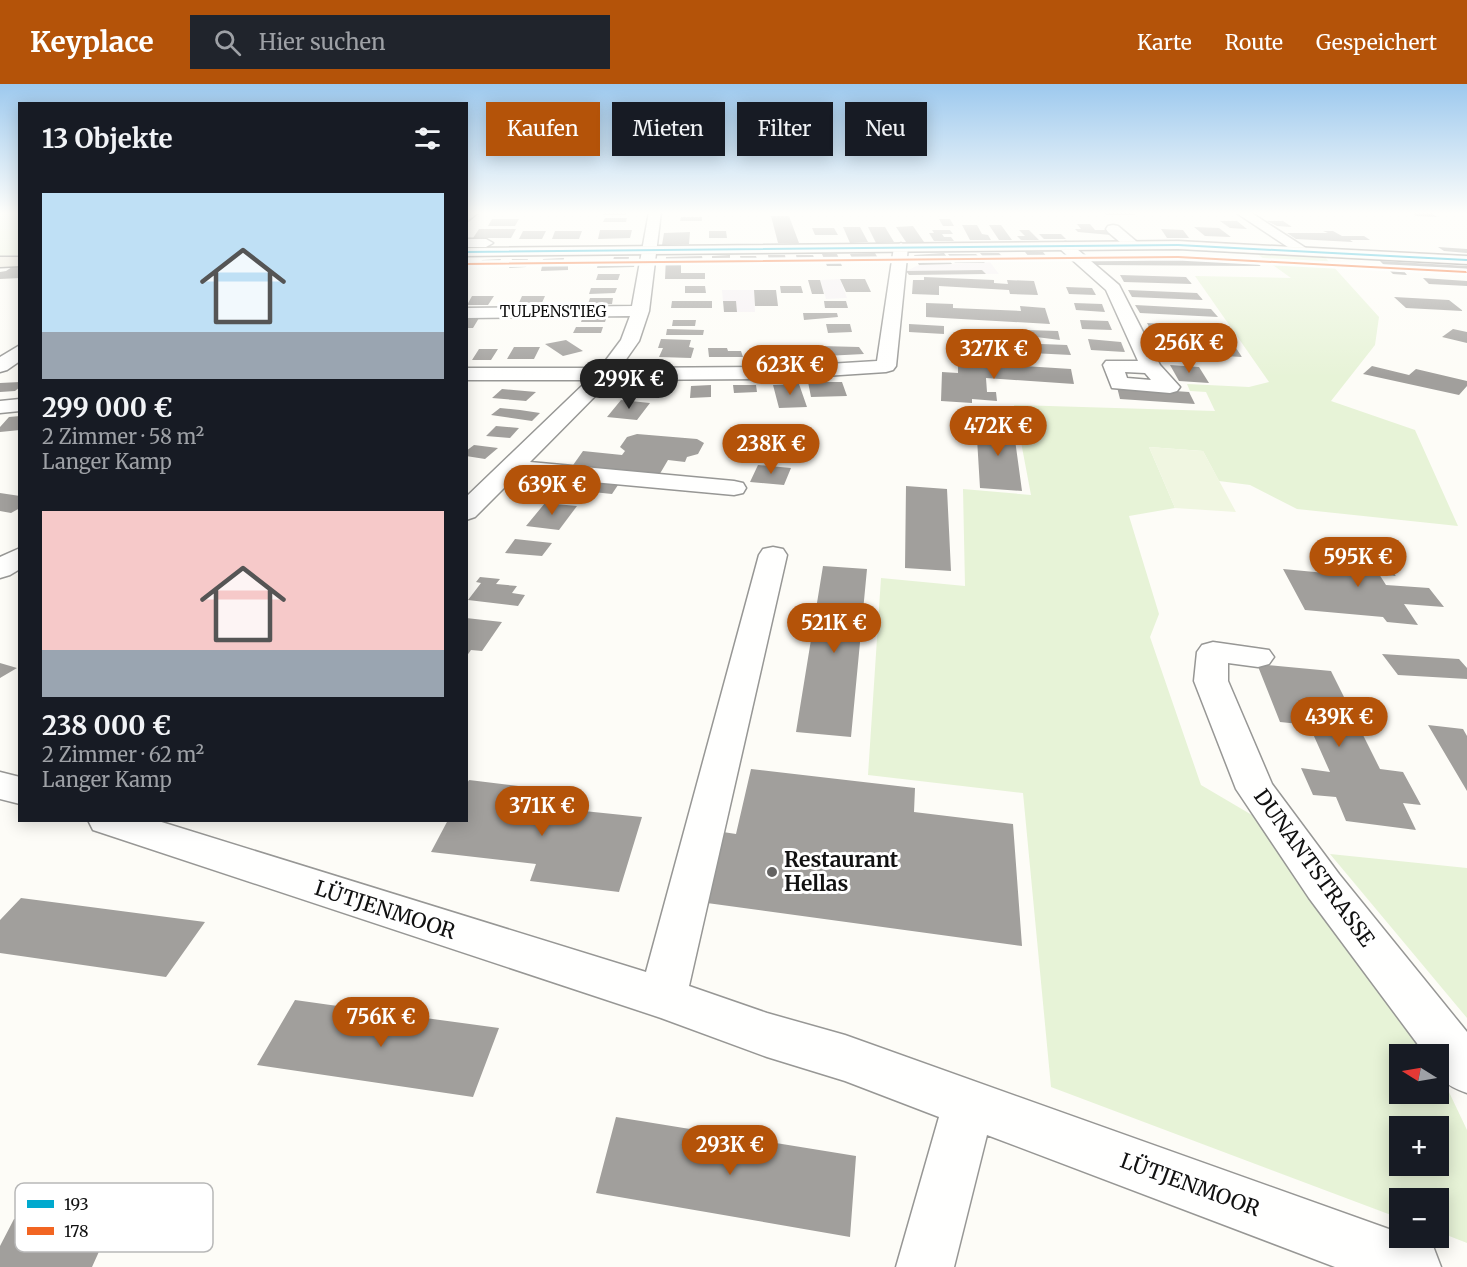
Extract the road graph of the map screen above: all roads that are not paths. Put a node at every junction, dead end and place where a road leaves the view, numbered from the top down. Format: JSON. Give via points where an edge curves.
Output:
{"nodes":[{"id":1,"x":646,"y":267,"type":"edge"},
{"id":2,"x":898,"y":267,"type":"edge"},
{"id":3,"x":1089,"y":267,"type":"edge"},
{"id":4,"x":640,"y":311,"type":"junction"},
{"id":5,"x":468,"y":313,"type":"edge"},
{"id":6,"x":18,"y":352,"type":"edge"},
{"id":7,"x":0,"y":366,"type":"edge"},
{"id":8,"x":1151,"y":368,"type":"dead end"},
{"id":9,"x":606,"y":373,"type":"junction"},
{"id":10,"x":468,"y":374,"type":"edge"},
{"id":11,"x":18,"y":405,"type":"edge"},
{"id":12,"x":0,"y":406,"type":"edge"},
{"id":13,"x":512,"y":467,"type":"junction"},
{"id":14,"x":734,"y":488,"type":"dead end"},
{"id":15,"x":468,"y":510,"type":"edge"},
{"id":16,"x":773,"y":555,"type":"dead end"},
{"id":17,"x":18,"y":557,"type":"edge"},
{"id":18,"x":0,"y":569,"type":"edge"},
{"id":19,"x":1258,"y":657,"type":"dead end"},
{"id":20,"x":0,"y":784,"type":"edge"},
{"id":21,"x":18,"y":790,"type":"edge"},
{"id":22,"x":121,"y":822,"type":"edge"},
{"id":23,"x":186,"y":831,"type":"edge"},
{"id":24,"x":663,"y":998,"type":"junction"},
{"id":25,"x":1467,"y":1070,"type":"edge"},
{"id":26,"x":968,"y":1105,"type":"junction"},
{"id":27,"x":925,"y":1267,"type":"edge"},
{"id":28,"x":1412,"y":1267,"type":"edge"}],
"edges":[{"from":1,"to":4,"type":"street"},
{"from":2,"to":9,"type":"street","via":[[886,366],[779,373]]},
{"from":3,"to":8,"type":"street","via":[[1113,288]]},
{"from":4,"to":5,"type":"street","name":"TULPENSTIEG"},
{"from":4,"to":9,"type":"street","via":[[630,341]]},
{"from":6,"to":7,"type":"street"},
{"from":9,"to":10,"type":"street"},
{"from":9,"to":13,"type":"street"},
{"from":11,"to":12,"type":"street"},
{"from":13,"to":14,"type":"street"},
{"from":13,"to":15,"type":"street"},
{"from":16,"to":24,"type":"street"},
{"from":17,"to":18,"type":"street"},
{"from":19,"to":25,"type":"street","name":"DUNANTSTRASSE","via":[[1213,652],[1211,681],[1255,789],[1324,886]]},
{"from":20,"to":21,"type":"street"},
{"from":22,"to":23,"type":"street","name":"LÜTJENMOOR"},
{"from":23,"to":24,"type":"street","name":"LÜTJENMOOR"},
{"from":24,"to":26,"type":"street","name":"LÜTJENMOOR","via":[[845,1058]]},
{"from":26,"to":27,"type":"street"},
{"from":26,"to":28,"type":"street","name":"LÜTJENMOOR"}]}
